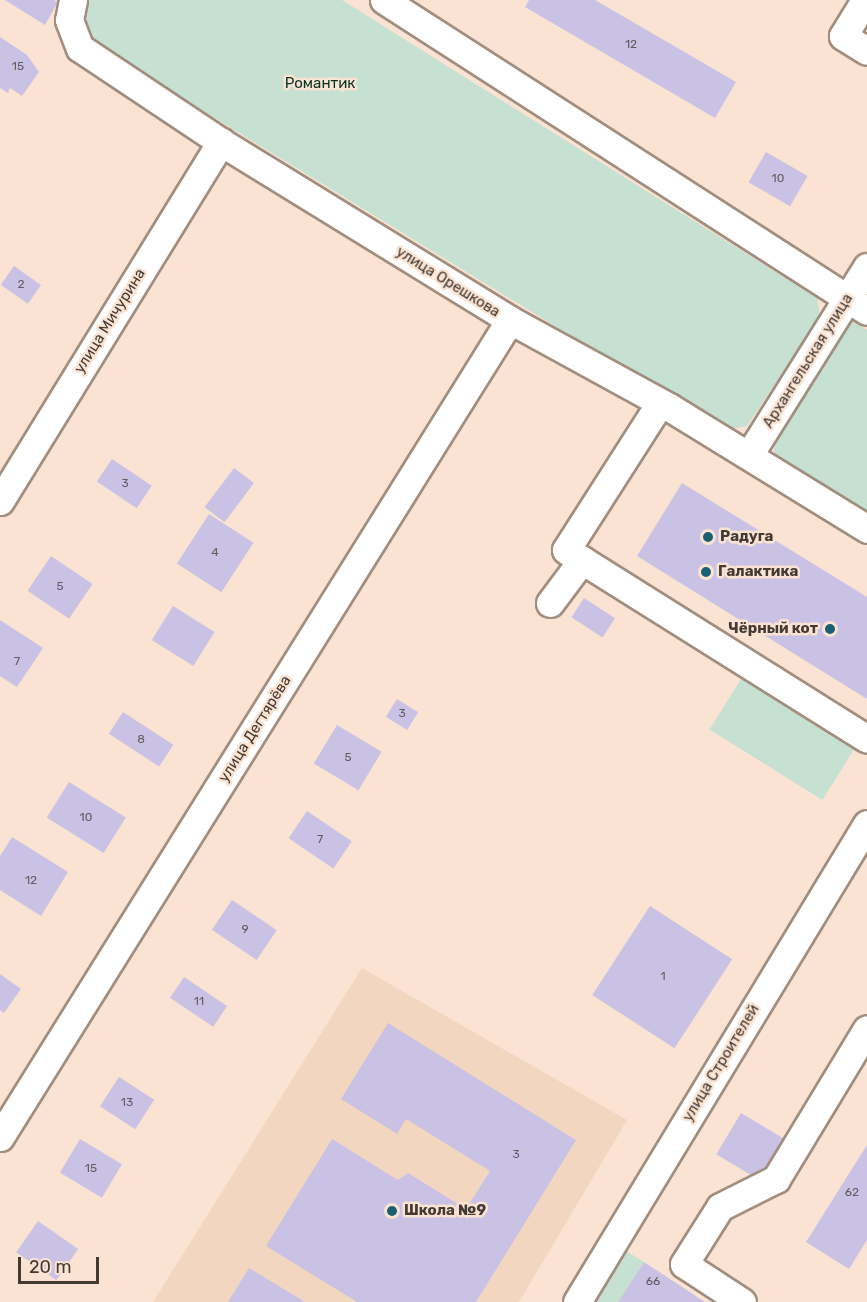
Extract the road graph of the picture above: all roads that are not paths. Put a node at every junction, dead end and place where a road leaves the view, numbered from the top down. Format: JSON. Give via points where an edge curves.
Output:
{"nodes":[{"id":1,"x":73,"y":0,"type":"edge"},
{"id":2,"x":384,"y":0,"type":"edge"},
{"id":3,"x":865,"y":0,"type":"edge"},
{"id":4,"x":867,"y":51,"type":"edge"},
{"id":5,"x":220,"y":142,"type":"junction"},
{"id":6,"x":867,"y":267,"type":"edge"},
{"id":7,"x":857,"y":305,"type":"edge"},
{"id":8,"x":510,"y":320,"type":"junction"},
{"id":9,"x":660,"y":403,"type":"junction"},
{"id":10,"x":749,"y":455,"type":"junction"},
{"id":11,"x":0,"y":501,"type":"edge"},
{"id":12,"x":867,"y":529,"type":"edge"},
{"id":13,"x":582,"y":560,"type":"junction"},
{"id":14,"x":550,"y":603,"type":"dead end"},
{"id":15,"x":867,"y":739,"type":"edge"},
{"id":16,"x":867,"y":824,"type":"edge"},
{"id":17,"x":867,"y":1029,"type":"edge"},
{"id":18,"x":0,"y":1137,"type":"edge"},
{"id":19,"x":577,"y":1302,"type":"edge"},
{"id":20,"x":742,"y":1302,"type":"edge"}],
"edges":[{"from":1,"to":5,"type":"street","name":"улица Орешкова","via":[[69,20],[80,48]]},
{"from":2,"to":7,"type":"street"},
{"from":3,"to":4,"type":"street","via":[[843,36]]},
{"from":5,"to":8,"type":"street","name":"улица Орешкова"},
{"from":5,"to":11,"type":"street","name":"улица Мичурина"},
{"from":6,"to":7,"type":"street","name":"Архангельская улица"},
{"from":7,"to":10,"type":"street","name":"Архангельская улица"},
{"from":8,"to":9,"type":"street","name":"улица Орешкова"},
{"from":8,"to":18,"type":"street","name":"улица Дегтярёва"},
{"from":9,"to":10,"type":"street","name":"улица Орешкова"},
{"from":9,"to":13,"type":"street","via":[[566,550]]},
{"from":10,"to":12,"type":"street","name":"улица Орешкова"},
{"from":13,"to":14,"type":"street"},
{"from":13,"to":15,"type":"street"},
{"from":16,"to":19,"type":"street","name":"улица Строителей"},
{"from":17,"to":20,"type":"street","via":[[776,1179],[720,1207],[684,1264]]}]}
